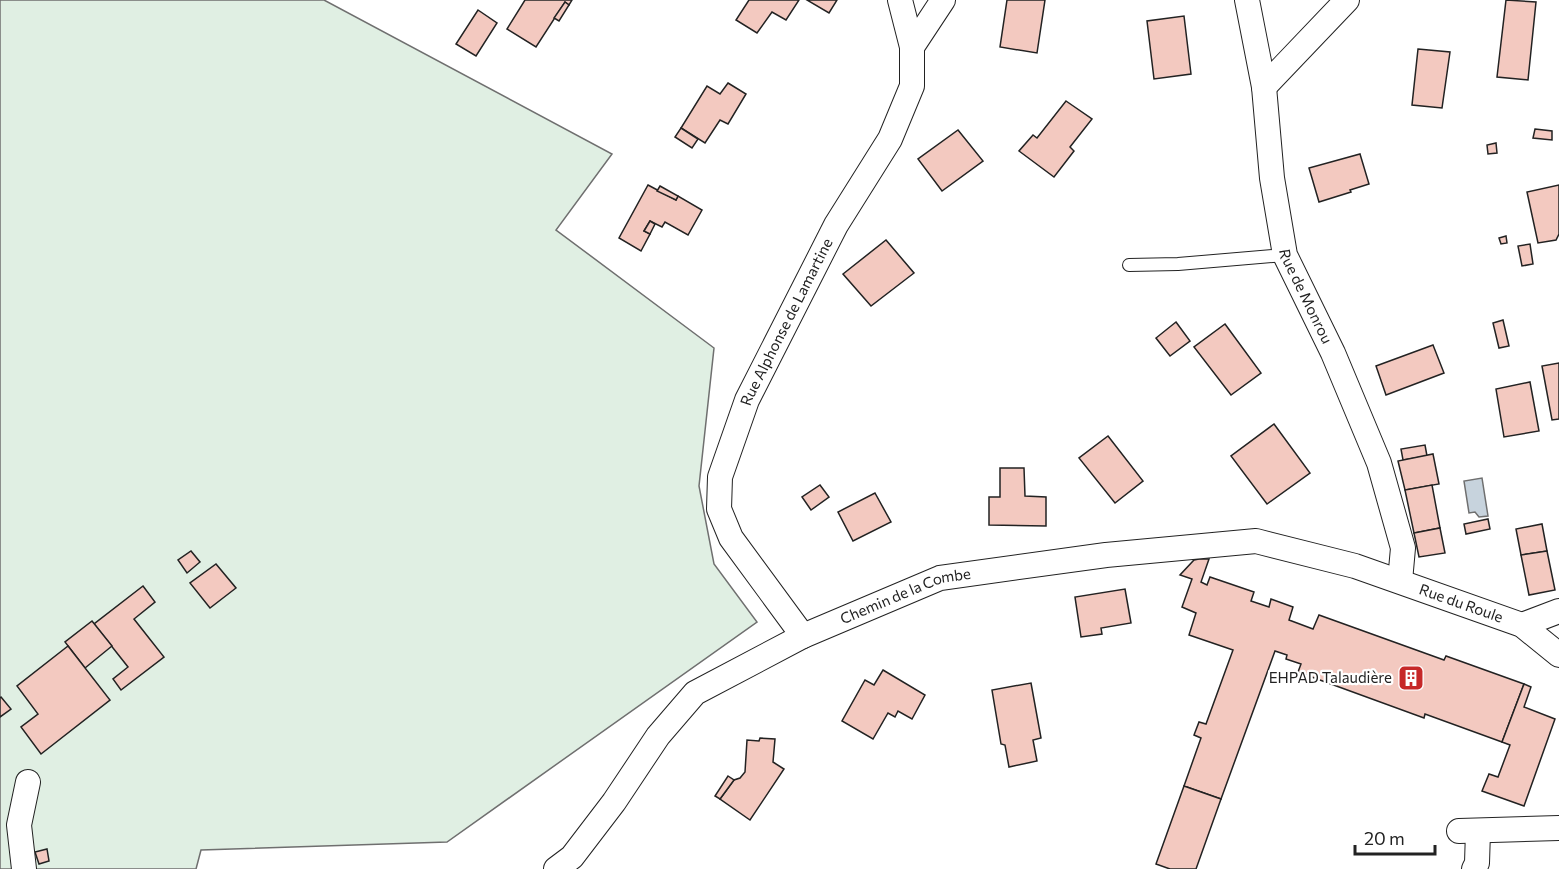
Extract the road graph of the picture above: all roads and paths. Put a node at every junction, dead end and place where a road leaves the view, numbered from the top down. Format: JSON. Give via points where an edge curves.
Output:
{"nodes":[{"id":1,"x":900,"y":0,"type":"edge"},
{"id":2,"x":943,"y":0,"type":"edge"},
{"id":3,"x":1247,"y":0,"type":"edge"},
{"id":4,"x":1347,"y":0,"type":"edge"},
{"id":5,"x":912,"y":47,"type":"junction"},
{"id":6,"x":1263,"y":87,"type":"junction"},
{"id":7,"x":1285,"y":255,"type":"junction"},
{"id":8,"x":1130,"y":265,"type":"dead end"},
{"id":9,"x":1355,"y":566,"type":"joint"},
{"id":10,"x":1400,"y":581,"type":"junction"},
{"id":11,"x":1559,"y":611,"type":"edge"},
{"id":12,"x":1522,"y":625,"type":"junction"},
{"id":13,"x":803,"y":636,"type":"junction"},
{"id":14,"x":1559,"y":655,"type":"edge"},
{"id":15,"x":28,"y":782,"type":"dead end"},
{"id":16,"x":1559,"y":828,"type":"edge"},
{"id":17,"x":24,"y":869,"type":"edge"},
{"id":18,"x":556,"y":869,"type":"edge"},
{"id":19,"x":1474,"y":869,"type":"edge"}],
"edges":[{"from":1,"to":5,"type":"street","name":"Rue Alphonse de Lamartine"},
{"from":2,"to":5,"type":"street"},
{"from":3,"to":6,"type":"street","name":"Rue de Monrou"},
{"from":4,"to":6,"type":"street"},
{"from":5,"to":13,"type":"street","name":"Rue Alphonse de Lamartine","via":[[912,86],[890,139],[836,225],[747,400],[720,477],[719,509],[731,538]]},
{"from":6,"to":7,"type":"street","name":"Rue de Monrou"},
{"from":7,"to":8,"type":"lane"},
{"from":7,"to":10,"type":"street","name":"Rue de Monrou","via":[[1333,353],[1379,463],[1403,548]]},
{"from":9,"to":10,"type":"street","name":"Rue du Roule"},
{"from":9,"to":13,"type":"street","name":"Chemin de la Combe","via":[[1256,541],[1106,555],[939,578]]},
{"from":10,"to":12,"type":"street","name":"Rue du Roule"},
{"from":11,"to":12,"type":"street"},
{"from":12,"to":14,"type":"street","name":"Rue du Roule"},
{"from":13,"to":18,"type":"street","name":"Chemin de la Combe","via":[[694,693],[658,736],[572,857]]},
{"from":15,"to":17,"type":"street","via":[[19,825]]},
{"from":16,"to":19,"type":"street","via":[[1468,831],[1477,863]]}]}
